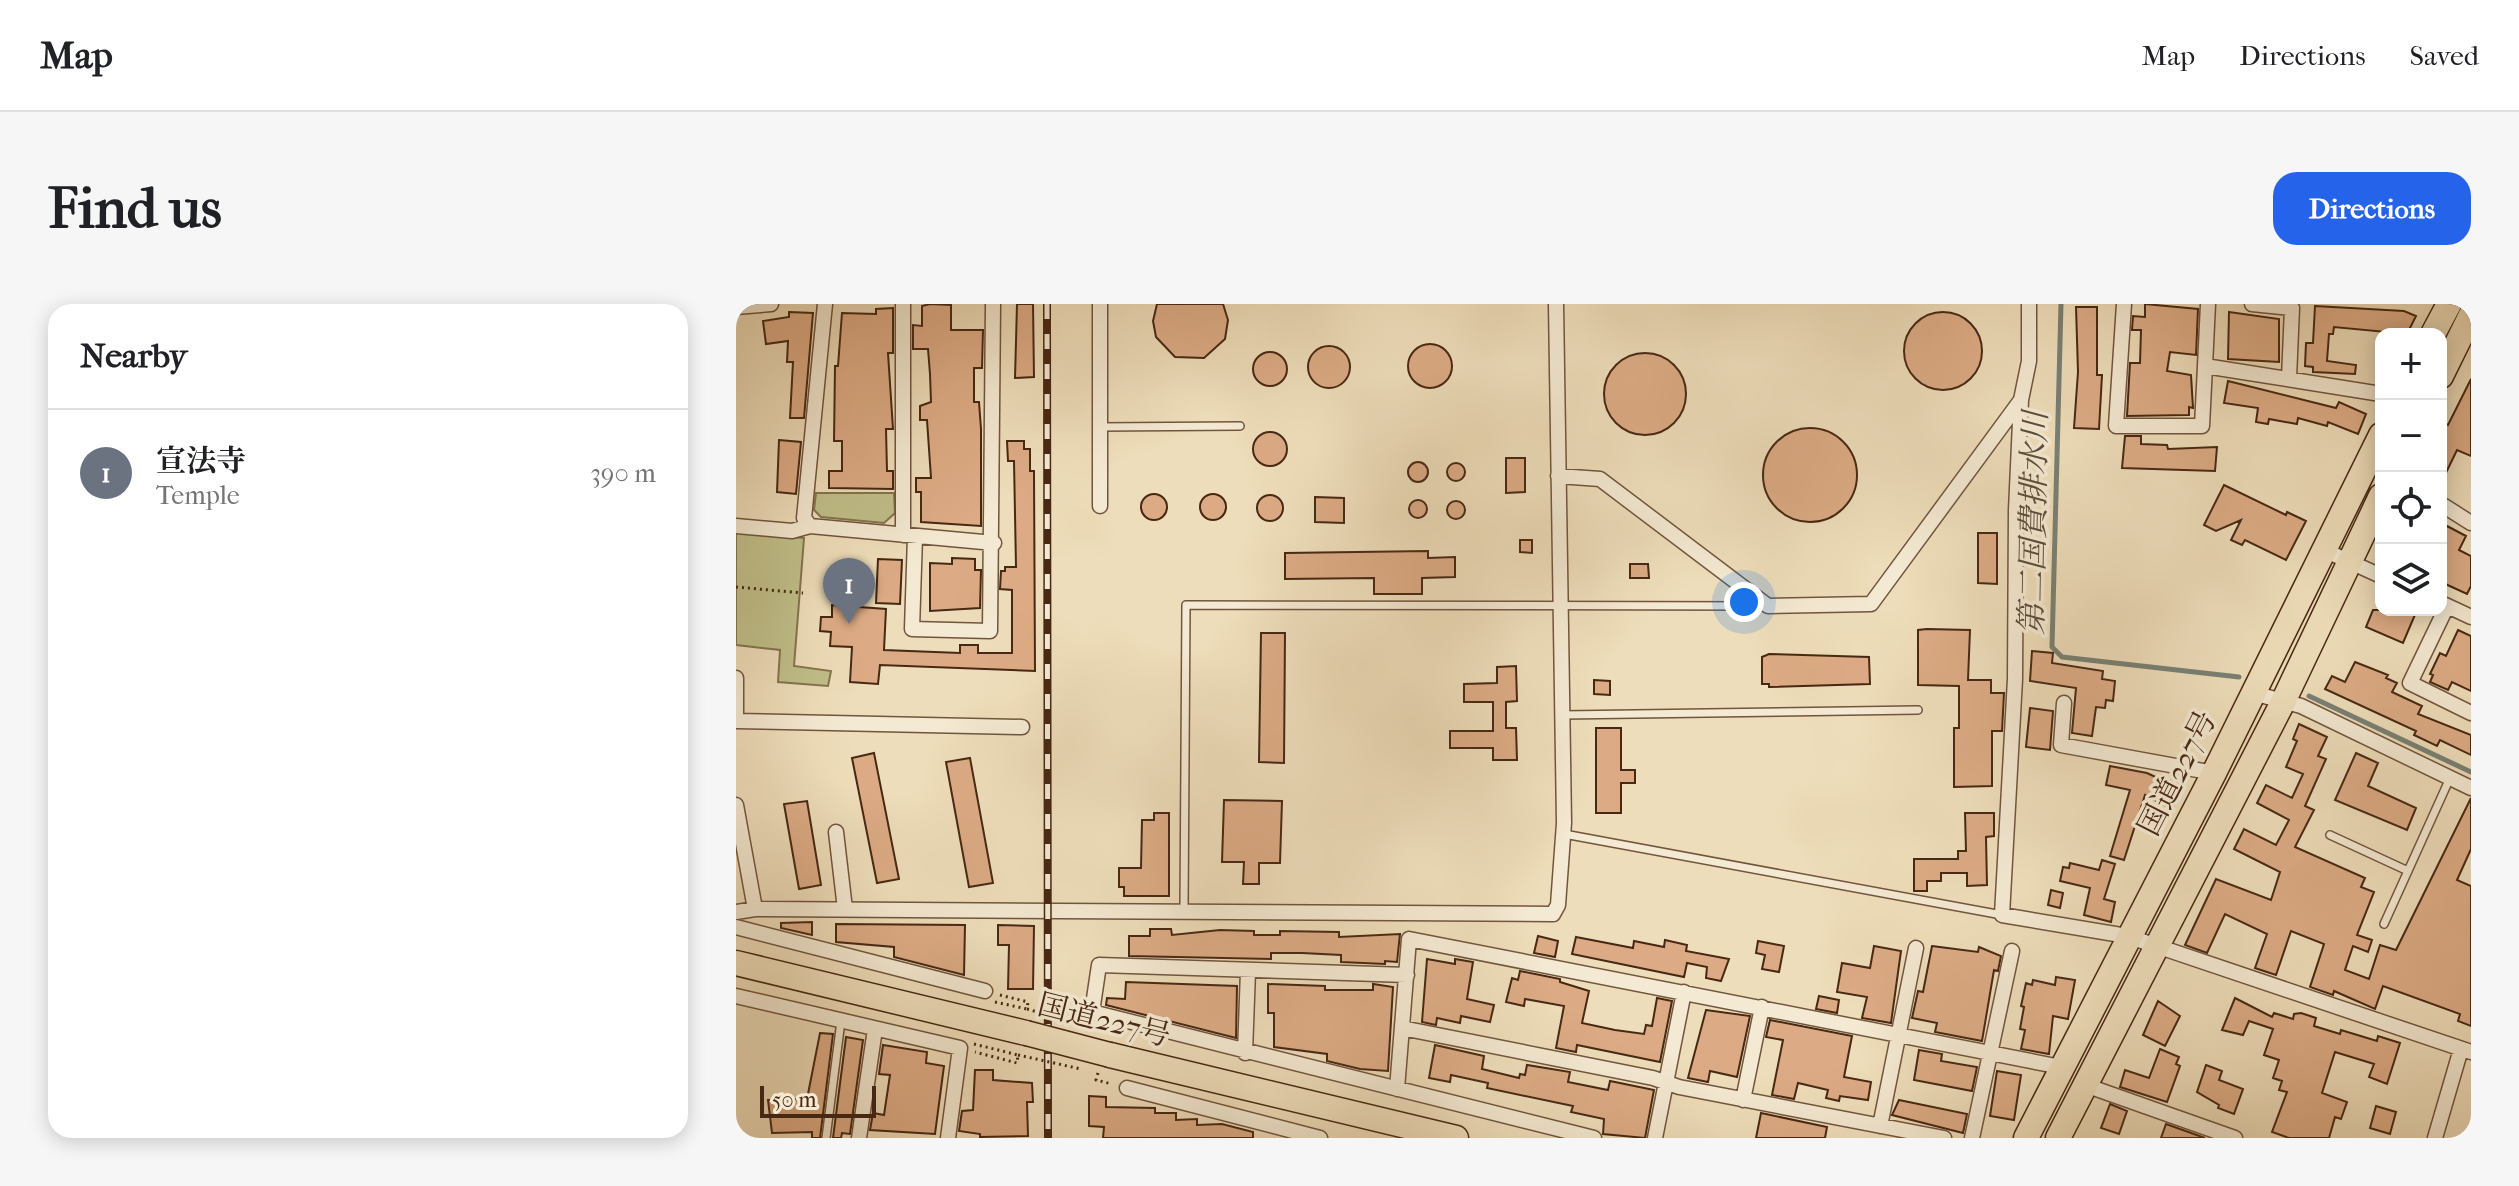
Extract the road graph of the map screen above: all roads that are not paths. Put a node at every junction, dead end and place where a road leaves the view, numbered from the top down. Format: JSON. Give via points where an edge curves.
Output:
{"nodes":[{"id":1,"x":771,"y":304,"type":"edge"},
{"id":2,"x":825,"y":304,"type":"edge"},
{"id":3,"x":903,"y":304,"type":"edge"},
{"id":4,"x":993,"y":304,"type":"edge"},
{"id":5,"x":1100,"y":304,"type":"edge"},
{"id":6,"x":1556,"y":304,"type":"edge"},
{"id":7,"x":2029,"y":304,"type":"edge"},
{"id":8,"x":2124,"y":304,"type":"edge"},
{"id":9,"x":2208,"y":304,"type":"edge"},
{"id":10,"x":2252,"y":304,"type":"edge"},
{"id":11,"x":2449,"y":304,"type":"edge"},
{"id":12,"x":736,"y":307,"type":"edge"},
{"id":13,"x":2471,"y":315,"type":"edge"},
{"id":14,"x":2436,"y":328,"type":"edge"},
{"id":15,"x":2447,"y":364,"type":"edge"},
{"id":16,"x":2205,"y":366,"type":"junction"},
{"id":17,"x":2289,"y":378,"type":"junction"},
{"id":18,"x":2375,"y":393,"type":"edge"},
{"id":19,"x":2021,"y":400,"type":"junction"},
{"id":20,"x":1240,"y":426,"type":"dead end"},
{"id":21,"x":1100,"y":427,"type":"junction"},
{"id":22,"x":2375,"y":447,"type":"edge"},
{"id":23,"x":1558,"y":476,"type":"junction"},
{"id":24,"x":1100,"y":506,"type":"dead end"},
{"id":25,"x":2375,"y":508,"type":"edge"},
{"id":26,"x":2447,"y":508,"type":"edge"},
{"id":27,"x":2471,"y":523,"type":"edge"},
{"id":28,"x":736,"y":526,"type":"edge"},
{"id":29,"x":810,"y":526,"type":"junction"},
{"id":30,"x":909,"y":536,"type":"junction"},
{"id":31,"x":994,"y":543,"type":"junction"},
{"id":32,"x":2324,"y":550,"type":"junction"},
{"id":33,"x":2348,"y":561,"type":"junction"},
{"id":34,"x":2375,"y":573,"type":"edge"},
{"id":35,"x":1562,"y":603,"type":"junction"},
{"id":36,"x":2447,"y":605,"type":"edge"},
{"id":37,"x":1768,"y":606,"type":"junction"},
{"id":38,"x":2439,"y":616,"type":"edge"},
{"id":39,"x":2471,"y":617,"type":"edge"},
{"id":40,"x":736,"y":678,"type":"edge"},
{"id":41,"x":2253,"y":693,"type":"junction"},
{"id":42,"x":2283,"y":702,"type":"junction"},
{"id":43,"x":2064,"y":703,"type":"dead end"},
{"id":44,"x":1918,"y":710,"type":"dead end"},
{"id":45,"x":2471,"y":713,"type":"edge"},
{"id":46,"x":736,"y":714,"type":"edge"},
{"id":47,"x":1563,"y":715,"type":"junction"},
{"id":48,"x":736,"y":721,"type":"edge"},
{"id":49,"x":1022,"y":727,"type":"dead end"},
{"id":50,"x":2214,"y":773,"type":"junction"},
{"id":51,"x":2450,"y":778,"type":"junction"},
{"id":52,"x":2471,"y":788,"type":"edge"},
{"id":53,"x":736,"y":805,"type":"edge"},
{"id":54,"x":836,"y":832,"type":"dead end"},
{"id":55,"x":1564,"y":834,"type":"junction"},
{"id":56,"x":2330,"y":835,"type":"dead end"},
{"id":57,"x":2408,"y":871,"type":"junction"},
{"id":58,"x":755,"y":909,"type":"junction"},
{"id":59,"x":845,"y":909,"type":"junction"},
{"id":60,"x":1184,"y":909,"type":"junction"},
{"id":61,"x":736,"y":912,"type":"edge"},
{"id":62,"x":2002,"y":915,"type":"junction"},
{"id":63,"x":2384,"y":924,"type":"dead end"},
{"id":64,"x":736,"y":927,"type":"edge"},
{"id":65,"x":2127,"y":936,"type":"junction"},
{"id":66,"x":2156,"y":947,"type":"junction"},
{"id":67,"x":1916,"y":948,"type":"dead end"},
{"id":68,"x":2012,"y":951,"type":"dead end"},
{"id":69,"x":736,"y":963,"type":"edge"},
{"id":70,"x":1248,"y":971,"type":"junction"},
{"id":71,"x":1407,"y":975,"type":"junction"},
{"id":72,"x":985,"y":991,"type":"road end"},
{"id":73,"x":1684,"y":992,"type":"junction"},
{"id":74,"x":736,"y":996,"type":"edge"},
{"id":75,"x":1762,"y":1007,"type":"junction"},
{"id":76,"x":841,"y":1021,"type":"junction"},
{"id":77,"x":1402,"y":1028,"type":"junction"},
{"id":78,"x":875,"y":1029,"type":"junction"},
{"id":79,"x":1899,"y":1033,"type":"junction"},
{"id":80,"x":2466,"y":1051,"type":"edge"},
{"id":81,"x":1992,"y":1052,"type":"junction"},
{"id":82,"x":1245,"y":1053,"type":"junction"},
{"id":83,"x":2061,"y":1067,"type":"junction"},
{"id":84,"x":1666,"y":1083,"type":"junction"},
{"id":85,"x":2085,"y":1085,"type":"junction"},
{"id":86,"x":1127,"y":1088,"type":"road end"},
{"id":87,"x":1397,"y":1089,"type":"junction"},
{"id":88,"x":1743,"y":1100,"type":"junction"},
{"id":89,"x":1880,"y":1126,"type":"junction"},
{"id":90,"x":1300,"y":1136,"type":"edge"},
{"id":91,"x":826,"y":1138,"type":"edge"},
{"id":92,"x":859,"y":1138,"type":"edge"},
{"id":93,"x":948,"y":1138,"type":"edge"},
{"id":94,"x":1320,"y":1138,"type":"edge"},
{"id":95,"x":1456,"y":1138,"type":"edge"},
{"id":96,"x":1594,"y":1138,"type":"edge"},
{"id":97,"x":1655,"y":1138,"type":"edge"},
{"id":98,"x":1944,"y":1138,"type":"edge"},
{"id":99,"x":1972,"y":1138,"type":"edge"},
{"id":100,"x":2026,"y":1138,"type":"edge"},
{"id":101,"x":2058,"y":1138,"type":"edge"},
{"id":102,"x":2235,"y":1138,"type":"edge"},
{"id":103,"x":2435,"y":1138,"type":"edge"}],
"edges":[{"from":1,"to":12,"type":"street"},
{"from":2,"to":29,"type":"street","via":[[804,518]]},
{"from":3,"to":30,"type":"street"},
{"from":4,"to":31,"type":"street"},
{"from":5,"to":21,"type":"street"},
{"from":6,"to":23,"type":"street"},
{"from":7,"to":19,"type":"street","via":[[2029,361]]},
{"from":8,"to":16,"type":"street","via":[[2116,426],[2202,426]]},
{"from":9,"to":16,"type":"street"},
{"from":10,"to":17,"type":"street","via":[[2292,308]]},
{"from":11,"to":14,"type":"highway"},
{"from":13,"to":15,"type":"highway"},
{"from":16,"to":17,"type":"street"},
{"from":17,"to":18,"type":"street"},
{"from":19,"to":37,"type":"street","via":[[1871,604]]},
{"from":19,"to":62,"type":"street","via":[[2015,679]]},
{"from":20,"to":21,"type":"lane"},
{"from":21,"to":24,"type":"street"},
{"from":22,"to":32,"type":"highway","name":"国道227号"},
{"from":23,"to":35,"type":"street"},
{"from":23,"to":37,"type":"street","via":[[1600,479]]},
{"from":25,"to":33,"type":"highway","name":"国道227号"},
{"from":26,"to":27,"type":"street"},
{"from":28,"to":29,"type":"street","via":[[792,531]]},
{"from":29,"to":30,"type":"street"},
{"from":30,"to":31,"type":"street"},
{"from":30,"to":31,"type":"street","via":[[912,629],[990,631]]},
{"from":32,"to":33,"type":"street"},
{"from":32,"to":41,"type":"highway","name":"国道227号"},
{"from":33,"to":34,"type":"street"},
{"from":33,"to":42,"type":"highway","name":"国道227号"},
{"from":35,"to":37,"type":"lane"},
{"from":35,"to":47,"type":"street"},
{"from":35,"to":60,"type":"lane","via":[[1186,605]]},
{"from":36,"to":39,"type":"street"},
{"from":38,"to":45,"type":"street","via":[[2410,683]]},
{"from":40,"to":46,"type":"street"},
{"from":41,"to":42,"type":"street"},
{"from":41,"to":50,"type":"highway","name":"国道227号"},
{"from":42,"to":51,"type":"street"},
{"from":42,"to":66,"type":"highway","name":"国道227号"},
{"from":43,"to":50,"type":"street","via":[[2061,745]]},
{"from":44,"to":47,"type":"lane"},
{"from":47,"to":55,"type":"street"},
{"from":48,"to":49,"type":"street"},
{"from":50,"to":65,"type":"highway","name":"国道227号"},
{"from":51,"to":52,"type":"street"},
{"from":51,"to":57,"type":"lane"},
{"from":53,"to":58,"type":"street"},
{"from":54,"to":59,"type":"street"},
{"from":55,"to":60,"type":"street","via":[[1553,914]]},
{"from":55,"to":62,"type":"lane"},
{"from":56,"to":57,"type":"lane"},
{"from":57,"to":63,"type":"lane"},
{"from":58,"to":59,"type":"street"},
{"from":58,"to":61,"type":"street"},
{"from":59,"to":60,"type":"street"},
{"from":62,"to":65,"type":"street"},
{"from":64,"to":72,"type":"street"},
{"from":65,"to":66,"type":"street"},
{"from":65,"to":83,"type":"highway","name":"国道227号"},
{"from":66,"to":80,"type":"street"},
{"from":66,"to":85,"type":"highway","name":"国道227号"},
{"from":67,"to":79,"type":"street"},
{"from":68,"to":81,"type":"street"},
{"from":69,"to":95,"type":"highway","name":"国道227号","bridge":true},
{"from":70,"to":71,"type":"street"},
{"from":70,"to":82,"type":"street"},
{"from":70,"to":82,"type":"street","via":[[1099,965],[1092,1012]]},
{"from":71,"to":73,"type":"street","via":[[1409,939]]},
{"from":71,"to":77,"type":"street"},
{"from":73,"to":75,"type":"street"},
{"from":73,"to":84,"type":"street"},
{"from":74,"to":76,"type":"street"},
{"from":75,"to":79,"type":"street"},
{"from":75,"to":88,"type":"street"},
{"from":76,"to":78,"type":"street"},
{"from":76,"to":91,"type":"lane"},
{"from":77,"to":84,"type":"street"},
{"from":77,"to":87,"type":"street"},
{"from":78,"to":92,"type":"street"},
{"from":78,"to":93,"type":"street","via":[[960,1048]]},
{"from":79,"to":81,"type":"street"},
{"from":79,"to":89,"type":"street"},
{"from":80,"to":103,"type":"street"},
{"from":81,"to":83,"type":"street"},
{"from":81,"to":99,"type":"street"},
{"from":82,"to":87,"type":"street"},
{"from":83,"to":100,"type":"highway","name":"国道227号"},
{"from":84,"to":88,"type":"street"},
{"from":84,"to":97,"type":"street"},
{"from":85,"to":101,"type":"highway","name":"国道227号"},
{"from":85,"to":102,"type":"street"},
{"from":86,"to":90,"type":"street"},
{"from":87,"to":96,"type":"street"},
{"from":88,"to":89,"type":"street"},
{"from":89,"to":98,"type":"street"},
{"from":90,"to":94,"type":"street"}]}
